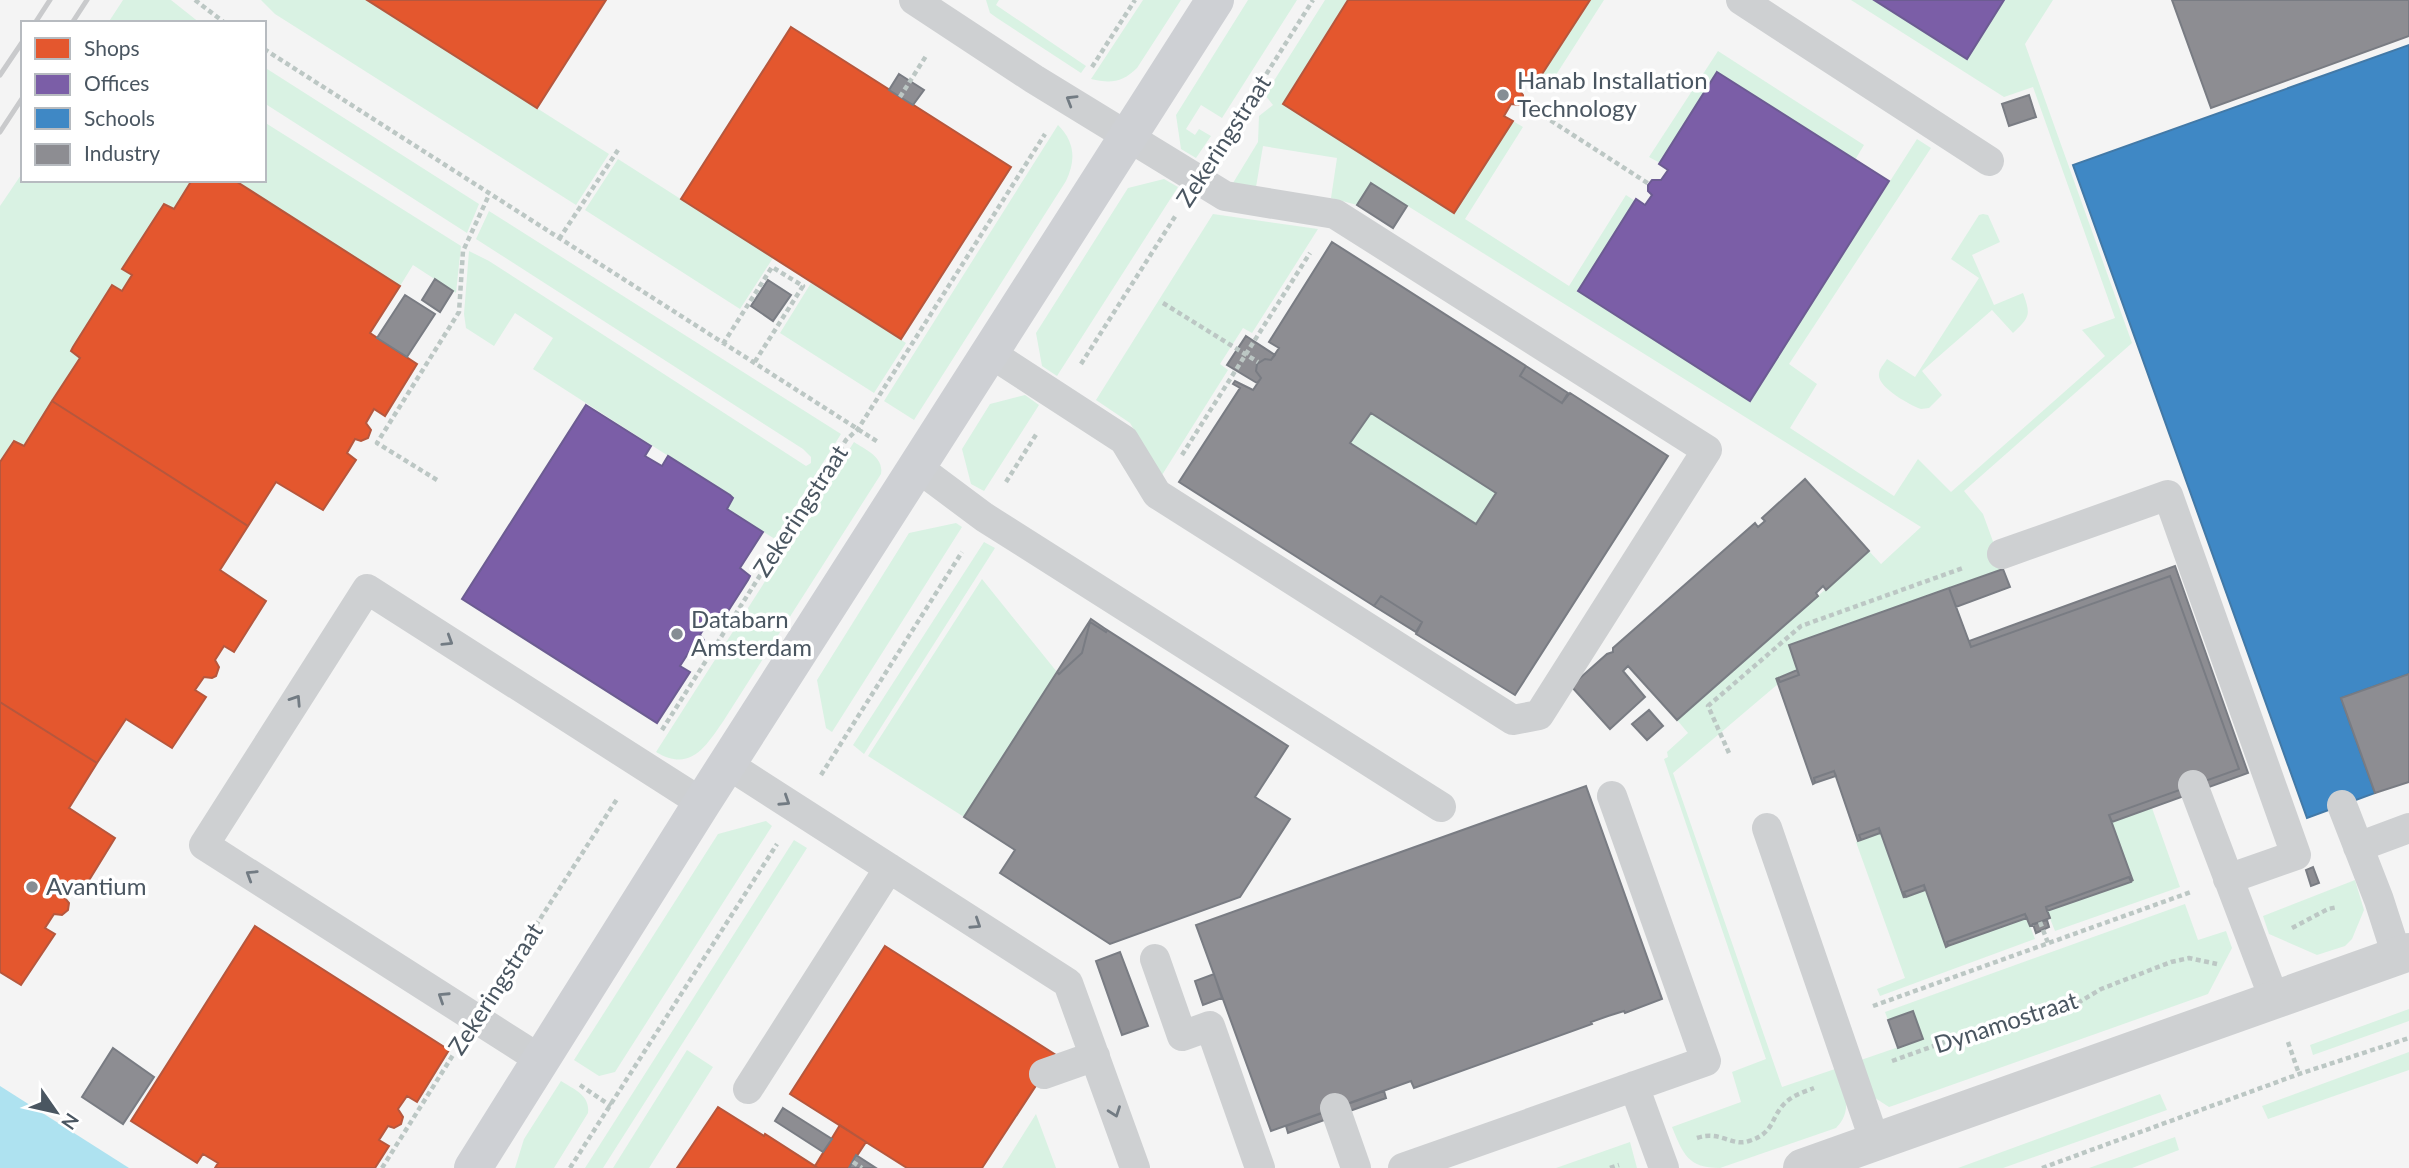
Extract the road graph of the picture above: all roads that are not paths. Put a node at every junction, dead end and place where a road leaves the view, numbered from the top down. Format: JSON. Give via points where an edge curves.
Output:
{"nodes":[{"id":1,"x":914,"y":0,"type":"edge"},
{"id":2,"x":1215,"y":0,"type":"edge"},
{"id":3,"x":1741,"y":0,"type":"edge"},
{"id":4,"x":950,"y":9,"type":"edge"},
{"id":5,"x":1129,"y":136,"type":"junction"},
{"id":6,"x":1989,"y":161,"type":"dead end"},
{"id":7,"x":990,"y":353,"type":"junction"},
{"id":8,"x":918,"y":467,"type":"junction"},
{"id":9,"x":2003,"y":554,"type":"road end"},
{"id":10,"x":727,"y":764,"type":"junction"},
{"id":11,"x":2193,"y":785,"type":"dead end"},
{"id":12,"x":1612,"y":796,"type":"dead end"},
{"id":13,"x":702,"y":803,"type":"junction"},
{"id":14,"x":2342,"y":805,"type":"dead end"},
{"id":15,"x":1441,"y":807,"type":"dead end"},
{"id":16,"x":1767,"y":828,"type":"dead end"},
{"id":17,"x":2409,"y":828,"type":"edge"},
{"id":18,"x":2358,"y":847,"type":"junction"},
{"id":19,"x":889,"y":868,"type":"junction"},
{"id":20,"x":2228,"y":879,"type":"junction"},
{"id":21,"x":2403,"y":954,"type":"edge"},
{"id":22,"x":1156,"y":959,"type":"dead end"},
{"id":23,"x":2274,"y":1001,"type":"junction"},
{"id":24,"x":1095,"y":1056,"type":"junction"},
{"id":25,"x":541,"y":1060,"type":"junction"},
{"id":26,"x":1044,"y":1074,"type":"dead end"},
{"id":27,"x":1634,"y":1086,"type":"junction"},
{"id":28,"x":748,"y":1089,"type":"dead end"},
{"id":29,"x":1335,"y":1108,"type":"dead end"},
{"id":30,"x":1875,"y":1142,"type":"junction"},
{"id":31,"x":1661,"y":1160,"type":"edge"},
{"id":32,"x":473,"y":1168,"type":"edge"},
{"id":33,"x":1135,"y":1168,"type":"edge"},
{"id":34,"x":1260,"y":1168,"type":"edge"},
{"id":35,"x":1356,"y":1168,"type":"edge"},
{"id":36,"x":1403,"y":1168,"type":"edge"},
{"id":37,"x":1802,"y":1168,"type":"edge"}],
"edges":[{"from":1,"to":4,"type":"lane"},
{"from":2,"to":5,"type":"street"},
{"from":3,"to":6,"type":"lane"},
{"from":5,"to":4,"type":"lane","one_way":true,"via":[[1034,79]]},
{"from":5,"to":7,"type":"street"},
{"from":5,"to":7,"type":"lane","via":[[1225,196],[1335,214],[1707,450],[1539,715],[1513,720],[1157,495],[1124,440]]},
{"from":7,"to":8,"type":"street"},
{"from":8,"to":10,"type":"street"},
{"from":8,"to":15,"type":"lane","via":[[985,517]]},
{"from":9,"to":20,"type":"lane","via":[[2168,495],[2296,855]]},
{"from":10,"to":13,"type":"street"},
{"from":10,"to":19,"type":"lane","one_way":true},
{"from":11,"to":20,"type":"lane"},
{"from":12,"to":27,"type":"lane","via":[[1706,1061]]},
{"from":13,"to":25,"type":"street"},
{"from":25,"to":13,"type":"lane","one_way":true,"via":[[204,845],[367,589]]},
{"from":14,"to":18,"type":"lane"},
{"from":16,"to":30,"type":"lane"},
{"from":17,"to":18,"type":"lane"},
{"from":18,"to":21,"type":"lane"},
{"from":19,"to":24,"type":"lane","one_way":true,"via":[[1068,983]]},
{"from":19,"to":28,"type":"lane"},
{"from":20,"to":23,"type":"lane"},
{"from":21,"to":23,"type":"street"},
{"from":22,"to":34,"type":"lane","via":[[1182,1036],[1210,1026]]},
{"from":23,"to":30,"type":"street"},
{"from":24,"to":26,"type":"lane"},
{"from":24,"to":33,"type":"lane","one_way":true},
{"from":25,"to":32,"type":"street"},
{"from":27,"to":31,"type":"lane"},
{"from":27,"to":36,"type":"lane"},
{"from":29,"to":35,"type":"lane"},
{"from":30,"to":37,"type":"street"}]}
